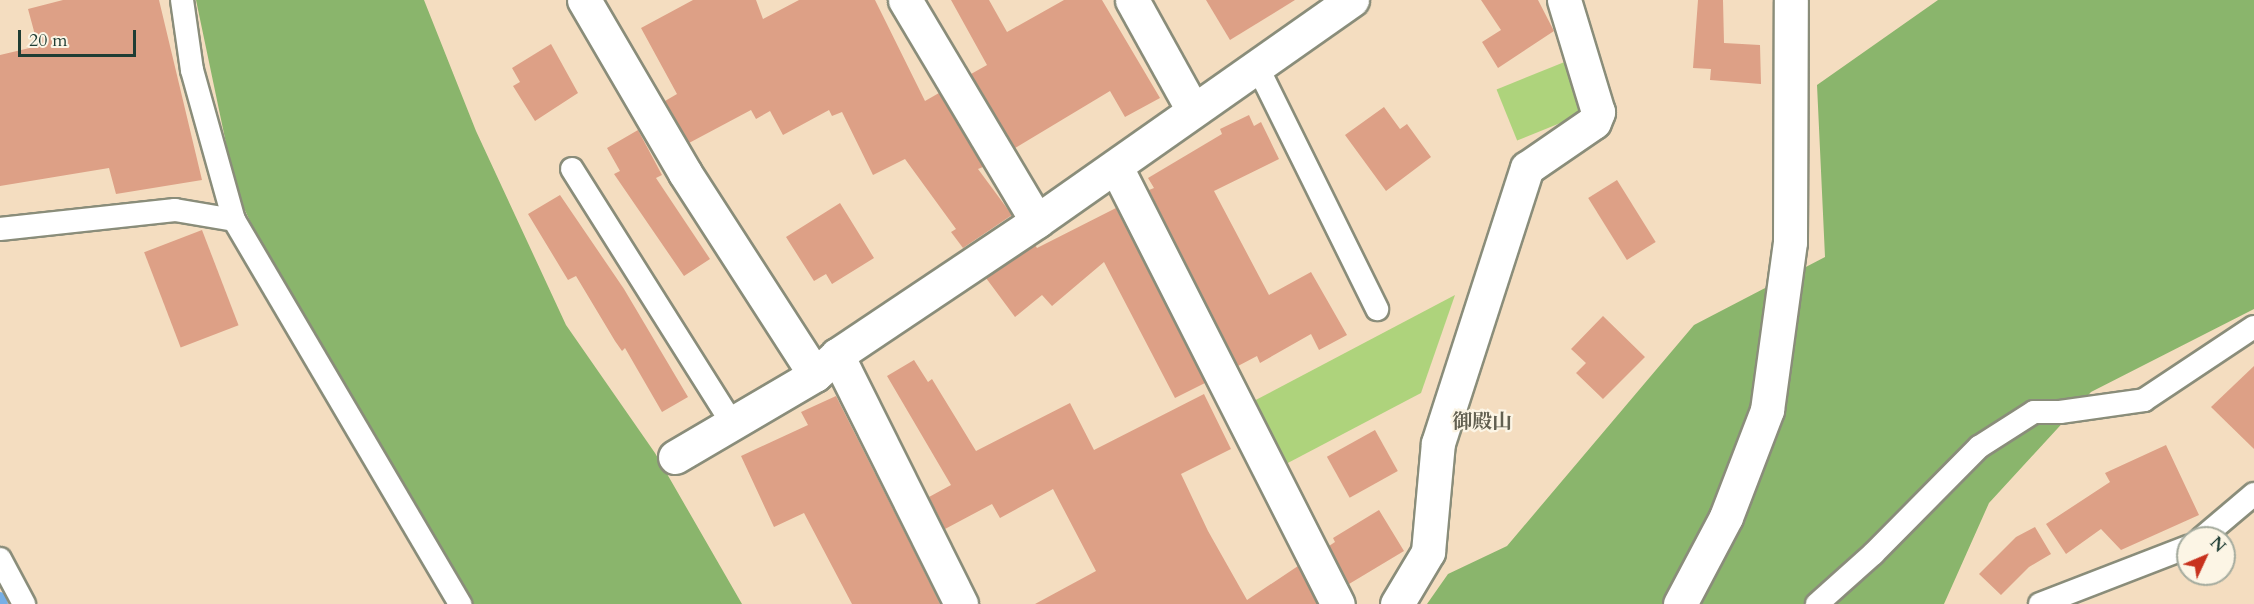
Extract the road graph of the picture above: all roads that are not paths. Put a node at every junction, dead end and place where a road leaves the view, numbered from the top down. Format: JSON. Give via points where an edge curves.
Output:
{"nodes":[{"id":1,"x":182,"y":0,"type":"edge"},
{"id":2,"x":584,"y":0,"type":"edge"},
{"id":3,"x":905,"y":0,"type":"edge"},
{"id":4,"x":1132,"y":0,"type":"edge"},
{"id":5,"x":1352,"y":0,"type":"edge"},
{"id":6,"x":1564,"y":0,"type":"edge"},
{"id":7,"x":1791,"y":0,"type":"edge"},
{"id":8,"x":1258,"y":68,"type":"junction"},
{"id":9,"x":1194,"y":110,"type":"junction"},
{"id":10,"x":1116,"y":166,"type":"junction"},
{"id":11,"x":572,"y":169,"type":"dead end"},
{"id":12,"x":234,"y":220,"type":"junction"},
{"id":13,"x":1038,"y":221,"type":"junction"},
{"id":14,"x":0,"y":229,"type":"edge"},
{"id":15,"x":1377,"y":309,"type":"dead end"},
{"id":16,"x":2254,"y":327,"type":"edge"},
{"id":17,"x":826,"y":365,"type":"junction"},
{"id":18,"x":731,"y":421,"type":"junction"},
{"id":19,"x":675,"y":457,"type":"dead end"},
{"id":20,"x":2254,"y":494,"type":"edge"},
{"id":21,"x":2216,"y":526,"type":"edge"},
{"id":22,"x":2176,"y":552,"type":"edge"},
{"id":23,"x":0,"y":560,"type":"edge"},
{"id":24,"x":24,"y":604,"type":"edge"},
{"id":25,"x":460,"y":604,"type":"edge"},
{"id":26,"x":961,"y":604,"type":"edge"},
{"id":27,"x":1338,"y":604,"type":"edge"},
{"id":28,"x":1397,"y":604,"type":"edge"},
{"id":29,"x":1680,"y":604,"type":"edge"},
{"id":30,"x":1817,"y":604,"type":"edge"},
{"id":31,"x":2040,"y":604,"type":"edge"}],
"edges":[{"from":1,"to":12,"type":"lane","via":[[192,70]]},
{"from":2,"to":17,"type":"street","via":[[686,173]]},
{"from":3,"to":13,"type":"street"},
{"from":4,"to":9,"type":"street"},
{"from":5,"to":8,"type":"street"},
{"from":6,"to":28,"type":"street","via":[[1598,112],[1594,122],[1527,168],[1438,443],[1428,552]]},
{"from":7,"to":29,"type":"street","via":[[1790,242],[1767,410],[1726,517]]},
{"from":8,"to":9,"type":"street"},
{"from":8,"to":15,"type":"lane"},
{"from":9,"to":10,"type":"street"},
{"from":10,"to":13,"type":"street"},
{"from":10,"to":27,"type":"street"},
{"from":11,"to":18,"type":"lane"},
{"from":12,"to":14,"type":"lane","via":[[175,210]]},
{"from":12,"to":25,"type":"lane"},
{"from":13,"to":17,"type":"street"},
{"from":16,"to":30,"type":"lane","via":[[2144,400],[2034,412],[2024,417],[1979,447],[1873,555]]},
{"from":17,"to":18,"type":"street"},
{"from":17,"to":26,"type":"street"},
{"from":18,"to":19,"type":"street"},
{"from":20,"to":21,"type":"lane"},
{"from":22,"to":31,"type":"lane"},
{"from":23,"to":24,"type":"lane"}]}
